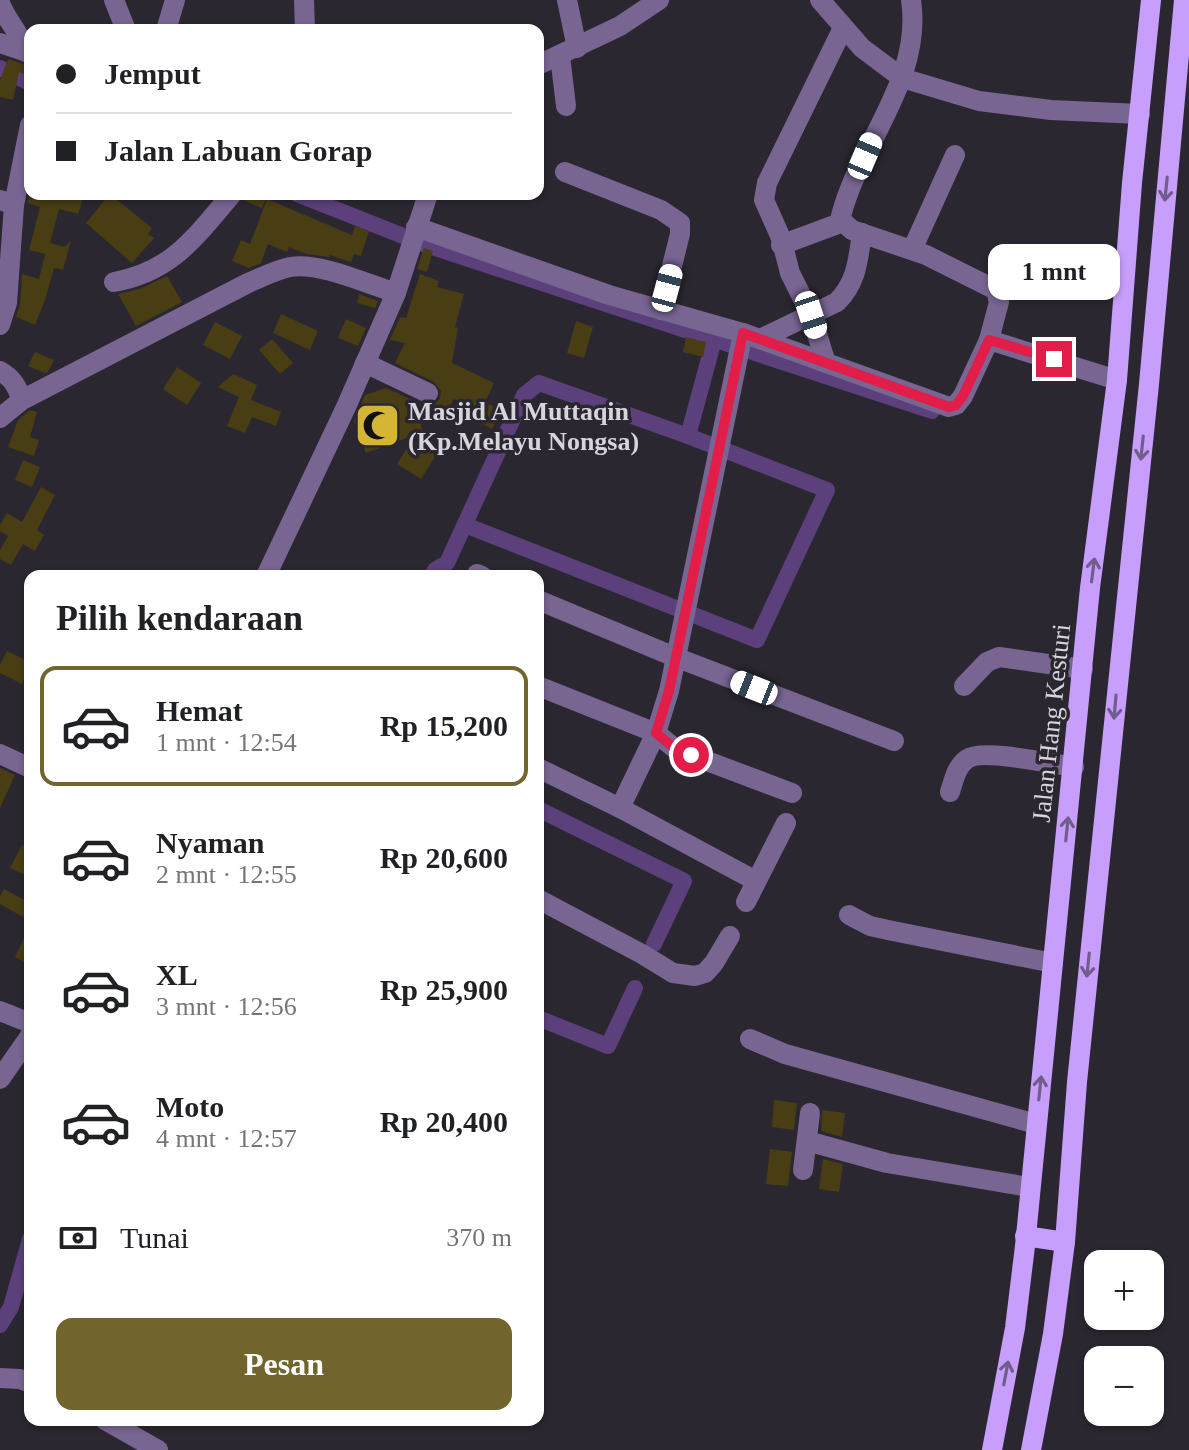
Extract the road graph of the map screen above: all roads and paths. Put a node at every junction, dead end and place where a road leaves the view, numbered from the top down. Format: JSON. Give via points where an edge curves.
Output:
{"nodes":[{"id":1,"x":114,"y":0,"type":"edge"},
{"id":2,"x":175,"y":0,"type":"edge"},
{"id":3,"x":304,"y":0,"type":"edge"},
{"id":4,"x":567,"y":0,"type":"edge"},
{"id":5,"x":659,"y":0,"type":"edge"},
{"id":6,"x":820,"y":0,"type":"edge"},
{"id":7,"x":911,"y":0,"type":"edge"},
{"id":8,"x":1151,"y":0,"type":"edge"},
{"id":9,"x":1184,"y":0,"type":"edge"},
{"id":10,"x":0,"y":3,"type":"edge"},
{"id":11,"x":124,"y":24,"type":"edge"},
{"id":12,"x":168,"y":24,"type":"edge"},
{"id":13,"x":305,"y":24,"type":"edge"},
{"id":14,"x":843,"y":28,"type":"junction"},
{"id":15,"x":0,"y":43,"type":"edge"},
{"id":16,"x":24,"y":43,"type":"edge"},
{"id":17,"x":24,"y":52,"type":"edge"},
{"id":18,"x":568,"y":52,"type":"junction"},
{"id":19,"x":544,"y":62,"type":"edge"},
{"id":20,"x":902,"y":78,"type":"junction"},
{"id":21,"x":566,"y":106,"type":"dead end"},
{"id":22,"x":1139,"y":122,"type":"junction"},
{"id":23,"x":1172,"y":133,"type":"junction"},
{"id":24,"x":24,"y":145,"type":"edge"},
{"id":25,"x":955,"y":155,"type":"dead end"},
{"id":26,"x":565,"y":172,"type":"dead end"},
{"id":27,"x":227,"y":200,"type":"edge"},
{"id":28,"x":426,"y":200,"type":"edge"},
{"id":29,"x":7,"y":202,"type":"edge"},
{"id":30,"x":843,"y":222,"type":"junction"},
{"id":31,"x":415,"y":230,"type":"junction"},
{"id":32,"x":862,"y":233,"type":"junction"},
{"id":33,"x":781,"y":245,"type":"junction"},
{"id":34,"x":912,"y":250,"type":"junction"},
{"id":35,"x":114,"y":282,"type":"dead end"},
{"id":36,"x":4,"y":287,"type":"edge"},
{"id":37,"x":396,"y":293,"type":"junction"},
{"id":38,"x":661,"y":310,"type":"junction"},
{"id":39,"x":811,"y":315,"type":"junction"},
{"id":40,"x":0,"y":325,"type":"edge"},
{"id":41,"x":989,"y":340,"type":"junction"},
{"id":42,"x":746,"y":342,"type":"junction"},
{"id":43,"x":365,"y":363,"type":"junction"},
{"id":44,"x":826,"y":363,"type":"junction"},
{"id":45,"x":0,"y":371,"type":"edge"},
{"id":46,"x":1117,"y":380,"type":"junction"},
{"id":47,"x":428,"y":393,"type":"dead end"},
{"id":48,"x":22,"y":400,"type":"junction"},
{"id":49,"x":0,"y":418,"type":"edge"},
{"id":50,"x":269,"y":570,"type":"edge"},
{"id":51,"x":544,"y":602,"type":"edge"},
{"id":52,"x":675,"y":657,"type":"junction"},
{"id":53,"x":1083,"y":669,"type":"junction"},
{"id":54,"x":964,"y":686,"type":"dead end"},
{"id":55,"x":544,"y":688,"type":"edge"},
{"id":56,"x":656,"y":733,"type":"junction"},
{"id":57,"x":894,"y":741,"type":"dead end"},
{"id":58,"x":0,"y":754,"type":"edge"},
{"id":59,"x":24,"y":765,"type":"edge"},
{"id":60,"x":1074,"y":767,"type":"junction"},
{"id":61,"x":544,"y":771,"type":"edge"},
{"id":62,"x":950,"y":792,"type":"dead end"},
{"id":63,"x":792,"y":793,"type":"dead end"},
{"id":64,"x":620,"y":808,"type":"junction"},
{"id":65,"x":786,"y":823,"type":"dead end"},
{"id":66,"x":756,"y":881,"type":"junction"},
{"id":67,"x":544,"y":902,"type":"edge"},
{"id":68,"x":746,"y":902,"type":"dead end"},
{"id":69,"x":849,"y":915,"type":"dead end"},
{"id":70,"x":730,"y":936,"type":"dead end"},
{"id":71,"x":1053,"y":963,"type":"junction"},
{"id":72,"x":0,"y":1011,"type":"edge"},
{"id":73,"x":24,"y":1021,"type":"edge"},
{"id":74,"x":750,"y":1039,"type":"dead end"},
{"id":75,"x":24,"y":1045,"type":"edge"},
{"id":76,"x":0,"y":1079,"type":"edge"},
{"id":77,"x":810,"y":1113,"type":"dead end"},
{"id":78,"x":1036,"y":1124,"type":"junction"},
{"id":79,"x":807,"y":1141,"type":"junction"},
{"id":80,"x":803,"y":1170,"type":"dead end"},
{"id":81,"x":1029,"y":1187,"type":"junction"},
{"id":82,"x":1025,"y":1236,"type":"junction"},
{"id":83,"x":1065,"y":1242,"type":"junction"},
{"id":84,"x":0,"y":1378,"type":"edge"},
{"id":85,"x":24,"y":1381,"type":"edge"},
{"id":86,"x":112,"y":1426,"type":"edge"},
{"id":87,"x":132,"y":1443,"type":"edge"},
{"id":88,"x":158,"y":1450,"type":"edge"},
{"id":89,"x":992,"y":1450,"type":"edge"},
{"id":90,"x":1031,"y":1450,"type":"edge"}],
"edges":[{"from":1,"to":11,"type":"street"},
{"from":2,"to":12,"type":"street"},
{"from":3,"to":13,"type":"street"},
{"from":4,"to":18,"type":"street"},
{"from":5,"to":18,"type":"street"},
{"from":6,"to":14,"type":"street"},
{"from":7,"to":20,"type":"street","via":[[912,44]]},
{"from":8,"to":22,"type":"main road","name":"Jalan Hang Kesturi"},
{"from":9,"to":23,"type":"main road"},
{"from":10,"to":16,"type":"street"},
{"from":14,"to":20,"type":"street"},
{"from":14,"to":33,"type":"street","via":[[767,183],[764,200]]},
{"from":15,"to":17,"type":"street"},
{"from":18,"to":19,"type":"street"},
{"from":18,"to":21,"type":"street"},
{"from":20,"to":22,"type":"street","via":[[979,101]]},
{"from":20,"to":30,"type":"street","via":[[849,195]]},
{"from":22,"to":23,"type":"main road"},
{"from":22,"to":46,"type":"main road","name":"Jalan Hang Kesturi"},
{"from":23,"to":83,"type":"main road","one_way":true},
{"from":24,"to":29,"type":"street"},
{"from":25,"to":34,"type":"street"},
{"from":26,"to":38,"type":"street","via":[[661,210],[680,223]]},
{"from":27,"to":35,"type":"street","via":[[174,259],[134,279]]},
{"from":28,"to":31,"type":"street"},
{"from":29,"to":36,"type":"street"},
{"from":30,"to":32,"type":"street"},
{"from":30,"to":33,"type":"street"},
{"from":31,"to":37,"type":"street"},
{"from":31,"to":38,"type":"street"},
{"from":32,"to":34,"type":"street"},
{"from":32,"to":39,"type":"street","via":[[856,275],[847,292]]},
{"from":33,"to":39,"type":"street"},
{"from":34,"to":41,"type":"street","via":[[996,290],[999,302]]},
{"from":36,"to":40,"type":"street","via":[[7,303]]},
{"from":37,"to":43,"type":"street"},
{"from":37,"to":48,"type":"street","via":[[315,268],[278,270]]},
{"from":38,"to":42,"type":"street"},
{"from":39,"to":42,"type":"street"},
{"from":39,"to":44,"type":"street"},
{"from":41,"to":44,"type":"street","via":[[963,396],[949,407]]},
{"from":41,"to":46,"type":"street"},
{"from":42,"to":44,"type":"street"},
{"from":42,"to":52,"type":"street"},
{"from":43,"to":47,"type":"street"},
{"from":43,"to":50,"type":"street"},
{"from":45,"to":48,"type":"street","via":[[16,385]]},
{"from":53,"to":46,"type":"main road","name":"Jalan Hang Kesturi","one_way":true},
{"from":48,"to":49,"type":"street"},
{"from":51,"to":52,"type":"street"},
{"from":52,"to":56,"type":"street"},
{"from":52,"to":57,"type":"street"},
{"from":53,"to":54,"type":"street","via":[[999,657]]},
{"from":53,"to":60,"type":"main road","name":"Jalan Hang Kesturi"},
{"from":55,"to":56,"type":"street"},
{"from":56,"to":63,"type":"street","via":[[691,755]]},
{"from":56,"to":64,"type":"street"},
{"from":58,"to":59,"type":"street"},
{"from":60,"to":62,"type":"street","via":[[972,756],[958,768]]},
{"from":71,"to":60,"type":"main road","name":"Jalan Hang Kesturi","one_way":true},
{"from":61,"to":64,"type":"street"},
{"from":64,"to":66,"type":"street"},
{"from":65,"to":66,"type":"street"},
{"from":66,"to":68,"type":"street"},
{"from":67,"to":70,"type":"street","via":[[673,973],[705,973]]},
{"from":69,"to":71,"type":"street","via":[[870,926]]},
{"from":78,"to":71,"type":"main road","name":"Jalan Hang Kesturi","one_way":true},
{"from":72,"to":73,"type":"street"},
{"from":74,"to":78,"type":"street","via":[[785,1054]]},
{"from":75,"to":76,"type":"street"},
{"from":77,"to":79,"type":"street"},
{"from":78,"to":81,"type":"main road","name":"Jalan Hang Kesturi"},
{"from":79,"to":80,"type":"street"},
{"from":79,"to":81,"type":"street","via":[[887,1163]]},
{"from":81,"to":82,"type":"main road","name":"Jalan Hang Kesturi"},
{"from":82,"to":83,"type":"main road"},
{"from":89,"to":82,"type":"main road","name":"Jalan Hang Kesturi","one_way":true,"via":[[1015,1328]]},
{"from":83,"to":90,"type":"main road"},
{"from":84,"to":85,"type":"street"},
{"from":86,"to":87,"type":"street"},
{"from":87,"to":88,"type":"street"}]}
